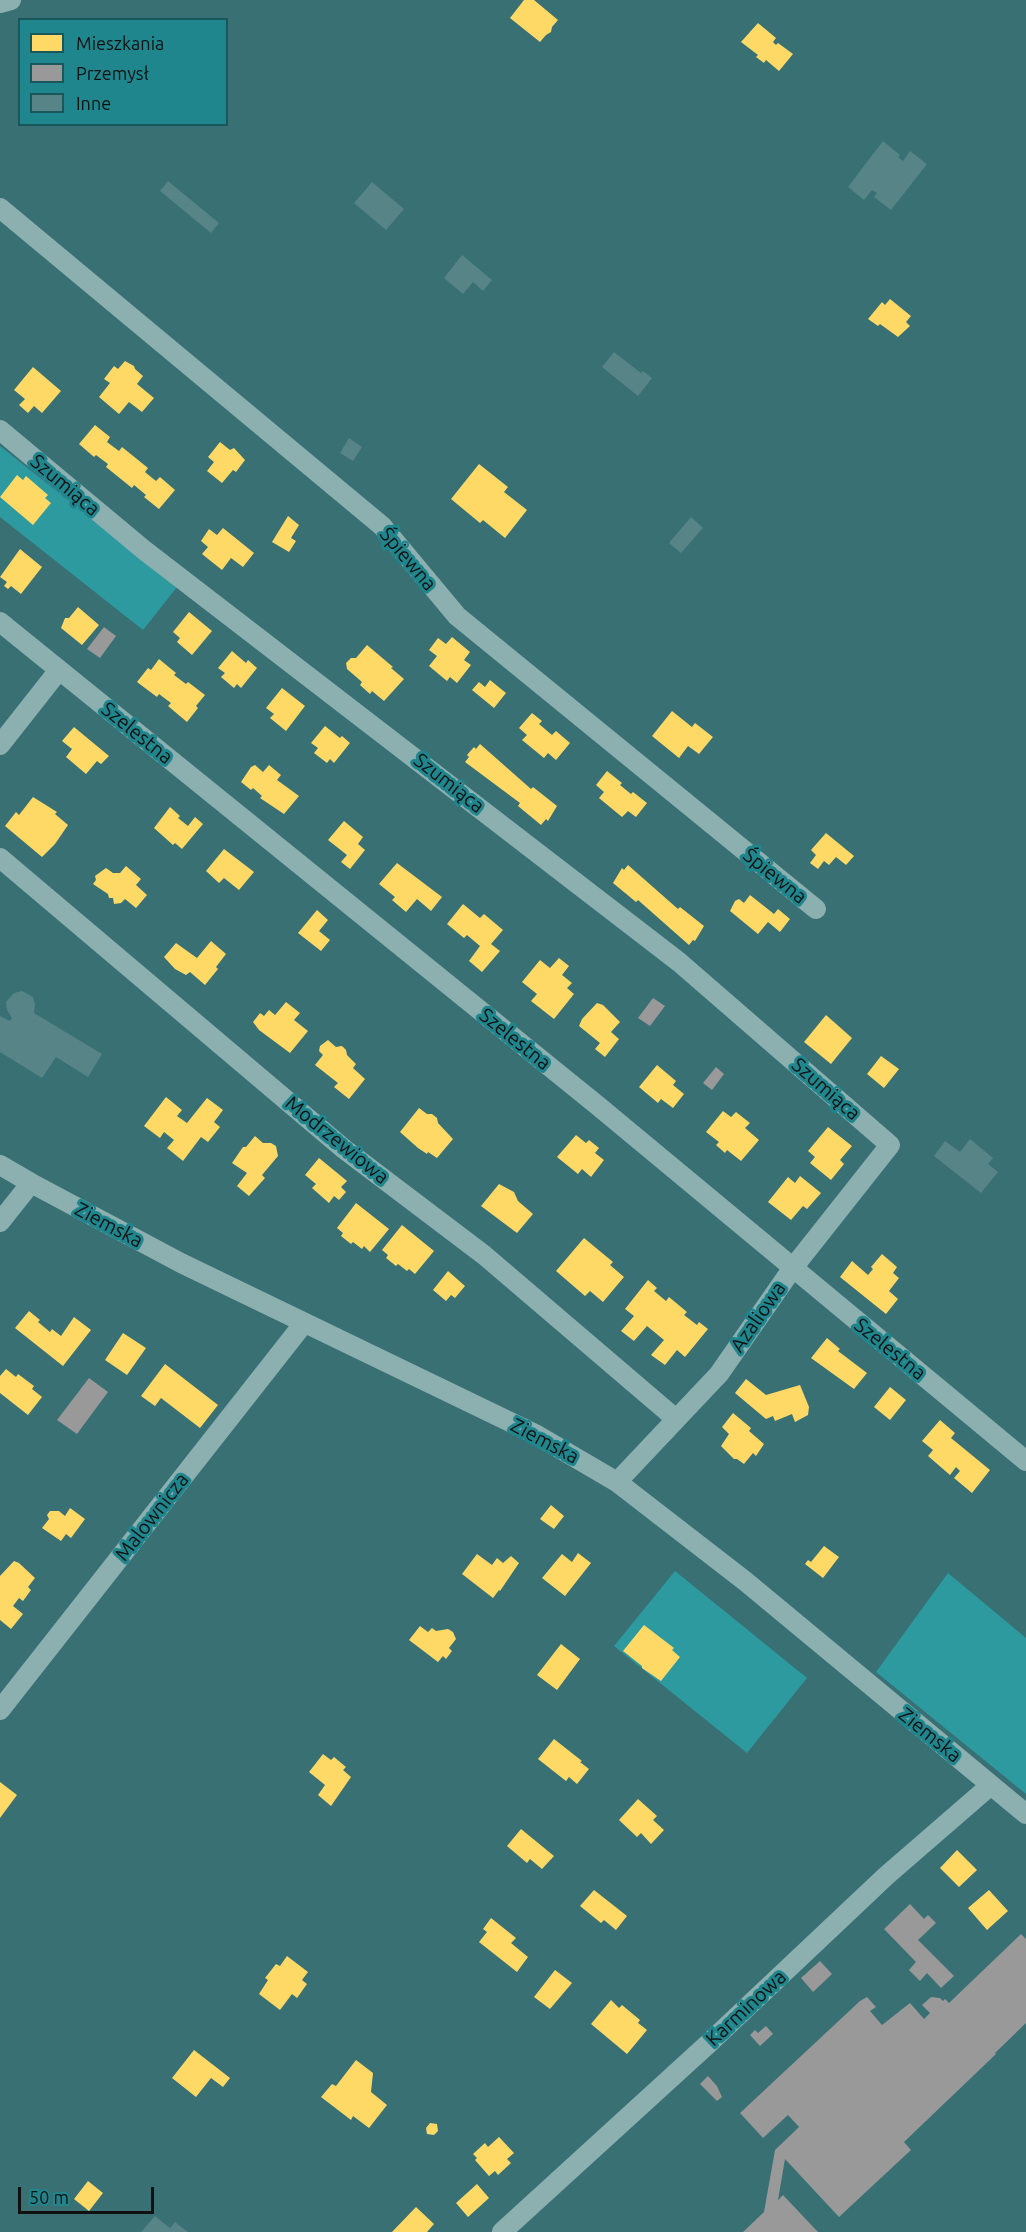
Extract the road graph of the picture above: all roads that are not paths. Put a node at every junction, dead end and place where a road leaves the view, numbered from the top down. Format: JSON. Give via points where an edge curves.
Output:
{"nodes":[{"id":1,"x":11,"y":0,"type":"edge"},
{"id":2,"x":0,"y":3,"type":"edge"},
{"id":3,"x":0,"y":208,"type":"edge"},
{"id":4,"x":0,"y":430,"type":"edge"},
{"id":5,"x":0,"y":622,"type":"edge"},
{"id":6,"x":59,"y":670,"type":"junction"},
{"id":7,"x":0,"y":745,"type":"edge"},
{"id":8,"x":0,"y":858,"type":"edge"},
{"id":9,"x":816,"y":909,"type":"dead end"},
{"id":10,"x":890,"y":1145,"type":"joint"},
{"id":11,"x":0,"y":1165,"type":"edge"},
{"id":12,"x":31,"y":1183,"type":"junction"},
{"id":13,"x":0,"y":1222,"type":"edge"},
{"id":14,"x":792,"y":1269,"type":"junction"},
{"id":15,"x":304,"y":1323,"type":"junction"},
{"id":16,"x":676,"y":1419,"type":"junction"},
{"id":17,"x":1026,"y":1461,"type":"edge"},
{"id":18,"x":617,"y":1482,"type":"junction"},
{"id":19,"x":0,"y":1710,"type":"edge"},
{"id":20,"x":991,"y":1785,"type":"junction"},
{"id":21,"x":1026,"y":1814,"type":"edge"},
{"id":22,"x":502,"y":2232,"type":"edge"}],
"edges":[{"from":1,"to":2,"type":"street"},
{"from":3,"to":9,"type":"street","name":"Śpiewna","via":[[382,526],[458,616]]},
{"from":4,"to":10,"type":"street","name":"Szumiąca","via":[[144,550],[679,962]]},
{"from":5,"to":6,"type":"street","name":"Szelestna"},
{"from":6,"to":7,"type":"street"},
{"from":6,"to":14,"type":"street","name":"Szelestna","via":[[597,1105]]},
{"from":8,"to":16,"type":"street","name":"Modrzewiowa","via":[[344,1149],[484,1255]]},
{"from":10,"to":14,"type":"street","name":"Azaliowa"},
{"from":11,"to":12,"type":"street","name":"Ziemska"},
{"from":12,"to":13,"type":"street"},
{"from":12,"to":15,"type":"street","name":"Ziemska"},
{"from":14,"to":16,"type":"street","name":"Azaliowa","via":[[719,1374]]},
{"from":14,"to":17,"type":"street","name":"Szelestna"},
{"from":15,"to":18,"type":"street","name":"Ziemska","via":[[535,1434]]},
{"from":15,"to":19,"type":"street","name":"Malownicza"},
{"from":16,"to":18,"type":"street","name":"Azaliowa"},
{"from":18,"to":20,"type":"street","name":"Ziemska","via":[[745,1581]]},
{"from":20,"to":21,"type":"street","name":"Ziemska"},
{"from":20,"to":22,"type":"street","name":"Karminowa","via":[[886,1876]]}]}
